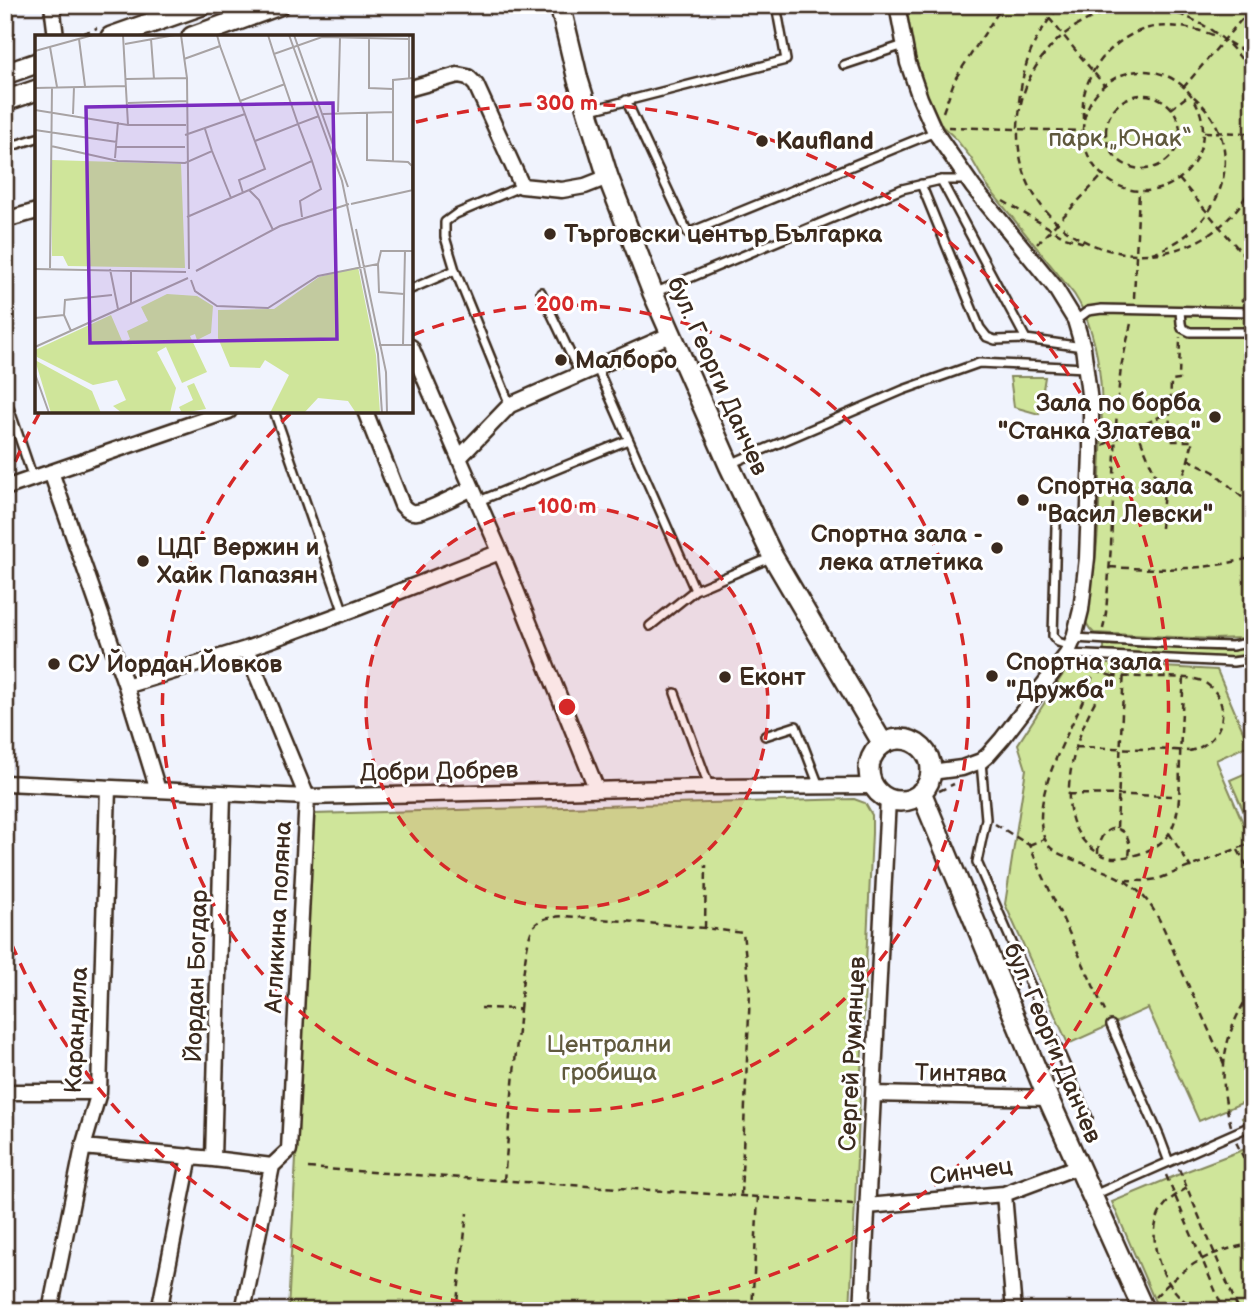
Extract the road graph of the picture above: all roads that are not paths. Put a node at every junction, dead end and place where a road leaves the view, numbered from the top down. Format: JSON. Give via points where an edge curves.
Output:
{"nodes":[{"id":1,"x":52,"y":5,"type":"edge"},
{"id":2,"x":202,"y":5,"type":"edge"},
{"id":3,"x":279,"y":5,"type":"edge"},
{"id":4,"x":560,"y":5,"type":"edge"},
{"id":5,"x":776,"y":5,"type":"edge"},
{"id":6,"x":897,"y":5,"type":"edge"},
{"id":7,"x":55,"y":35,"type":"edge"},
{"id":8,"x":117,"y":35,"type":"edge"},
{"id":9,"x":197,"y":35,"type":"edge"},
{"id":10,"x":904,"y":45,"type":"junction"},
{"id":11,"x":35,"y":63,"type":"edge"},
{"id":12,"x":844,"y":65,"type":"dead end"},
{"id":13,"x":5,"y":74,"type":"edge"},
{"id":14,"x":413,"y":88,"type":"edge"},
{"id":15,"x":35,"y":91,"type":"edge"},
{"id":16,"x":626,"y":100,"type":"junction"},
{"id":17,"x":5,"y":101,"type":"edge"},
{"id":18,"x":587,"y":111,"type":"junction"},
{"id":19,"x":935,"y":132,"type":"junction"},
{"id":20,"x":35,"y":139,"type":"edge"},
{"id":21,"x":5,"y":148,"type":"edge"},
{"id":22,"x":608,"y":177,"type":"junction"},
{"id":23,"x":941,"y":180,"type":"junction"},
{"id":24,"x":968,"y":180,"type":"junction"},
{"id":25,"x":921,"y":184,"type":"junction"},
{"id":26,"x":522,"y":186,"type":"junction"},
{"id":27,"x":35,"y":212,"type":"edge"},
{"id":28,"x":5,"y":220,"type":"edge"},
{"id":29,"x":455,"y":270,"type":"junction"},
{"id":30,"x":413,"y":288,"type":"edge"},
{"id":31,"x":541,"y":292,"type":"dead end"},
{"id":32,"x":653,"y":293,"type":"junction"},
{"id":33,"x":1180,"y":311,"type":"junction"},
{"id":34,"x":1253,"y":312,"type":"edge"},
{"id":35,"x":1075,"y":320,"type":"junction"},
{"id":36,"x":672,"y":334,"type":"junction"},
{"id":37,"x":1251,"y":335,"type":"edge"},
{"id":38,"x":1026,"y":340,"type":"junction"},
{"id":39,"x":1083,"y":347,"type":"junction"},
{"id":40,"x":413,"y":352,"type":"edge"},
{"id":41,"x":597,"y":368,"type":"junction"},
{"id":42,"x":1086,"y":368,"type":"junction"},
{"id":43,"x":580,"y":375,"type":"junction"},
{"id":44,"x":5,"y":396,"type":"edge"},
{"id":45,"x":510,"y":405,"type":"junction"},
{"id":46,"x":217,"y":413,"type":"edge"},
{"id":47,"x":275,"y":413,"type":"edge"},
{"id":48,"x":366,"y":413,"type":"edge"},
{"id":49,"x":193,"y":417,"type":"edge"},
{"id":50,"x":628,"y":440,"type":"junction"},
{"id":51,"x":459,"y":458,"type":"junction"},
{"id":52,"x":729,"y":465,"type":"junction"},
{"id":53,"x":51,"y":472,"type":"junction"},
{"id":54,"x":33,"y":478,"type":"junction"},
{"id":55,"x":5,"y":488,"type":"edge"},
{"id":56,"x":475,"y":495,"type":"junction"},
{"id":57,"x":1056,"y":526,"type":"dead end"},
{"id":58,"x":500,"y":552,"type":"junction"},
{"id":59,"x":773,"y":557,"type":"junction"},
{"id":60,"x":695,"y":590,"type":"junction"},
{"id":61,"x":344,"y":614,"type":"junction"},
{"id":62,"x":650,"y":626,"type":"dead end"},
{"id":63,"x":1253,"y":642,"type":"edge"},
{"id":64,"x":1071,"y":646,"type":"junction"},
{"id":65,"x":246,"y":649,"type":"junction"},
{"id":66,"x":1253,"y":659,"type":"edge"},
{"id":67,"x":126,"y":686,"type":"junction"},
{"id":68,"x":675,"y":693,"type":"dead end"},
{"id":69,"x":765,"y":737,"type":"dead end"},
{"id":70,"x":883,"y":744,"type":"junction"},
{"id":71,"x":981,"y":761,"type":"junction"},
{"id":72,"x":930,"y":772,"type":"junction"},
{"id":73,"x":5,"y":783,"type":"edge"},
{"id":74,"x":819,"y":786,"type":"junction"},
{"id":75,"x":710,"y":787,"type":"junction"},
{"id":76,"x":108,"y":788,"type":"junction"},
{"id":77,"x":158,"y":790,"type":"junction"},
{"id":78,"x":597,"y":790,"type":"junction"},
{"id":79,"x":881,"y":792,"type":"junction"},
{"id":80,"x":921,"y":792,"type":"junction"},
{"id":81,"x":223,"y":794,"type":"junction"},
{"id":82,"x":307,"y":797,"type":"junction"},
{"id":83,"x":1111,"y":1025,"type":"road end"},
{"id":84,"x":5,"y":1092,"type":"edge"},
{"id":85,"x":99,"y":1092,"type":"junction"},
{"id":86,"x":873,"y":1094,"type":"junction"},
{"id":87,"x":1048,"y":1098,"type":"junction"},
{"id":88,"x":1088,"y":1118,"type":"dead end"},
{"id":89,"x":1253,"y":1125,"type":"edge"},
{"id":90,"x":83,"y":1147,"type":"junction"},
{"id":91,"x":190,"y":1156,"type":"junction"},
{"id":92,"x":213,"y":1158,"type":"junction"},
{"id":93,"x":1169,"y":1163,"type":"junction"},
{"id":94,"x":272,"y":1166,"type":"junction"},
{"id":95,"x":1079,"y":1166,"type":"junction"},
{"id":96,"x":1004,"y":1194,"type":"junction"},
{"id":97,"x":1093,"y":1195,"type":"junction"},
{"id":98,"x":867,"y":1206,"type":"junction"},
{"id":99,"x":1144,"y":1310,"type":"edge"},
{"id":100,"x":50,"y":1311,"type":"edge"},
{"id":101,"x":159,"y":1311,"type":"edge"},
{"id":102,"x":243,"y":1311,"type":"edge"},
{"id":103,"x":862,"y":1311,"type":"edge"},
{"id":104,"x":1014,"y":1311,"type":"edge"}],
"edges":[{"from":1,"to":7,"type":"street"},
{"from":2,"to":8,"type":"main road"},
{"from":3,"to":9,"type":"main road"},
{"from":4,"to":18,"type":"main road","name":"бул. Георги Данчев"},
{"from":5,"to":16,"type":"lane","via":[[786,60]]},
{"from":6,"to":10,"type":"street"},
{"from":10,"to":12,"type":"lane"},
{"from":10,"to":19,"type":"street"},
{"from":11,"to":13,"type":"main road"},
{"from":14,"to":26,"type":"street","via":[[458,75],[468,77],[476,85]]},
{"from":15,"to":17,"type":"main road"},
{"from":16,"to":18,"type":"lane"},
{"from":16,"to":19,"type":"lane","via":[[688,233]]},
{"from":18,"to":22,"type":"main road","name":"бул. Георги Данчев"},
{"from":19,"to":24,"type":"street"},
{"from":20,"to":21,"type":"lane"},
{"from":22,"to":26,"type":"street","via":[[562,190]]},
{"from":22,"to":32,"type":"main road","name":"бул. Георги Данчев"},
{"from":23,"to":24,"type":"lane"},
{"from":23,"to":25,"type":"lane"},
{"from":23,"to":38,"type":"lane"},
{"from":24,"to":35,"type":"street","via":[[1054,286]]},
{"from":25,"to":32,"type":"lane"},
{"from":25,"to":38,"type":"lane","via":[[980,328],[995,340]]},
{"from":26,"to":29,"type":"lane","via":[[445,222]]},
{"from":27,"to":28,"type":"street"},
{"from":29,"to":30,"type":"lane"},
{"from":29,"to":45,"type":"lane"},
{"from":31,"to":43,"type":"lane"},
{"from":32,"to":36,"type":"main road","name":"бул. Георги Данчев"},
{"from":33,"to":34,"type":"lane"},
{"from":33,"to":35,"type":"lane","via":[[1109,309],[1088,311]]},
{"from":33,"to":37,"type":"lane","via":[[1182,328],[1190,332],[1244,331]]},
{"from":35,"to":39,"type":"street"},
{"from":36,"to":41,"type":"street"},
{"from":36,"to":52,"type":"main road","name":"бул. Георги Данчев"},
{"from":38,"to":39,"type":"lane"},
{"from":39,"to":42,"type":"street"},
{"from":40,"to":51,"type":"street"},
{"from":41,"to":43,"type":"street"},
{"from":41,"to":50,"type":"lane"},
{"from":42,"to":52,"type":"lane","via":[[979,363],[903,390]]},
{"from":42,"to":64,"type":"street","via":[[1091,410],[1086,571]]},
{"from":43,"to":45,"type":"street"},
{"from":44,"to":54,"type":"lane"},
{"from":45,"to":51,"type":"street"},
{"from":46,"to":49,"type":"street"},
{"from":47,"to":61,"type":"lane"},
{"from":48,"to":56,"type":"street","via":[[405,509],[418,512]]},
{"from":49,"to":53,"type":"street"},
{"from":50,"to":56,"type":"lane"},
{"from":50,"to":60,"type":"lane"},
{"from":51,"to":56,"type":"street"},
{"from":52,"to":59,"type":"main road","name":"бул. Георги Данчев"},
{"from":53,"to":54,"type":"street"},
{"from":53,"to":67,"type":"street"},
{"from":54,"to":55,"type":"street"},
{"from":56,"to":58,"type":"street"},
{"from":57,"to":64,"type":"lane","via":[[1053,636]]},
{"from":58,"to":61,"type":"street"},
{"from":58,"to":78,"type":"street"},
{"from":59,"to":60,"type":"lane"},
{"from":59,"to":70,"type":"main road","name":"бул. Георги Данчев"},
{"from":60,"to":62,"type":"lane"},
{"from":61,"to":65,"type":"street"},
{"from":63,"to":64,"type":"lane","via":[[1232,646],[1101,640]]},
{"from":64,"to":66,"type":"lane","via":[[1098,656]]},
{"from":64,"to":71,"type":"street"},
{"from":65,"to":67,"type":"street"},
{"from":65,"to":82,"type":"street","name":"Агликина поляна"},
{"from":67,"to":77,"type":"street"},
{"from":68,"to":75,"type":"lane"},
{"from":69,"to":74,"type":"lane","via":[[796,726]]},
{"from":70,"to":72,"type":"main road","via":[[896,739],[915,743],[928,758]]},
{"from":70,"to":79,"type":"main road","via":[[870,763],[870,777]]},
{"from":71,"to":72,"type":"street"},
{"from":71,"to":88,"type":"lane","via":[[986,819],[976,862]]},
{"from":72,"to":80,"type":"main road"},
{"from":73,"to":76,"type":"street","name":"Добри Добрев"},
{"from":74,"to":75,"type":"street","name":"Добри Добрев"},
{"from":74,"to":79,"type":"street","name":"Добри Добрев"},
{"from":75,"to":78,"type":"street","name":"Добри Добрев"},
{"from":76,"to":77,"type":"street","name":"Добри Добрев"},
{"from":76,"to":85,"type":"street","name":"Карандила"},
{"from":77,"to":81,"type":"street","name":"Добри Добрев"},
{"from":78,"to":82,"type":"street","name":"Добри Добрев"},
{"from":79,"to":80,"type":"main road","via":[[898,801]]},
{"from":79,"to":86,"type":"street","name":"Сергей Румянцев"},
{"from":80,"to":87,"type":"main road","name":"бул. Георги Данчев"},
{"from":81,"to":82,"type":"street","name":"Добри Добрев"},
{"from":81,"to":92,"type":"street","name":"Йордан Богдар"},
{"from":82,"to":94,"type":"street","name":"Агликина поляна","via":[[289,1150]]},
{"from":83,"to":93,"type":"lane"},
{"from":84,"to":85,"type":"street"},
{"from":85,"to":90,"type":"street","name":"Карандила"},
{"from":86,"to":87,"type":"street","name":"Тинтява"},
{"from":86,"to":98,"type":"street","name":"Сергей Румянцев"},
{"from":87,"to":95,"type":"main road","name":"бул. Георги Данчев"},
{"from":89,"to":93,"type":"lane"},
{"from":90,"to":91,"type":"street"},
{"from":90,"to":100,"type":"street","name":"Карандила"},
{"from":91,"to":92,"type":"street"},
{"from":91,"to":101,"type":"street"},
{"from":92,"to":94,"type":"street"},
{"from":93,"to":97,"type":"lane"},
{"from":94,"to":102,"type":"street","name":"Агликина поляна"},
{"from":95,"to":96,"type":"street","name":"Синчец"},
{"from":95,"to":97,"type":"main road","name":"бул. Георги Данчев"},
{"from":96,"to":98,"type":"street","name":"Синчец"},
{"from":96,"to":104,"type":"street"},
{"from":97,"to":99,"type":"main road","name":"бул. Георги Данчев"},
{"from":98,"to":103,"type":"street","name":"Сергей Румянцев"}]}
